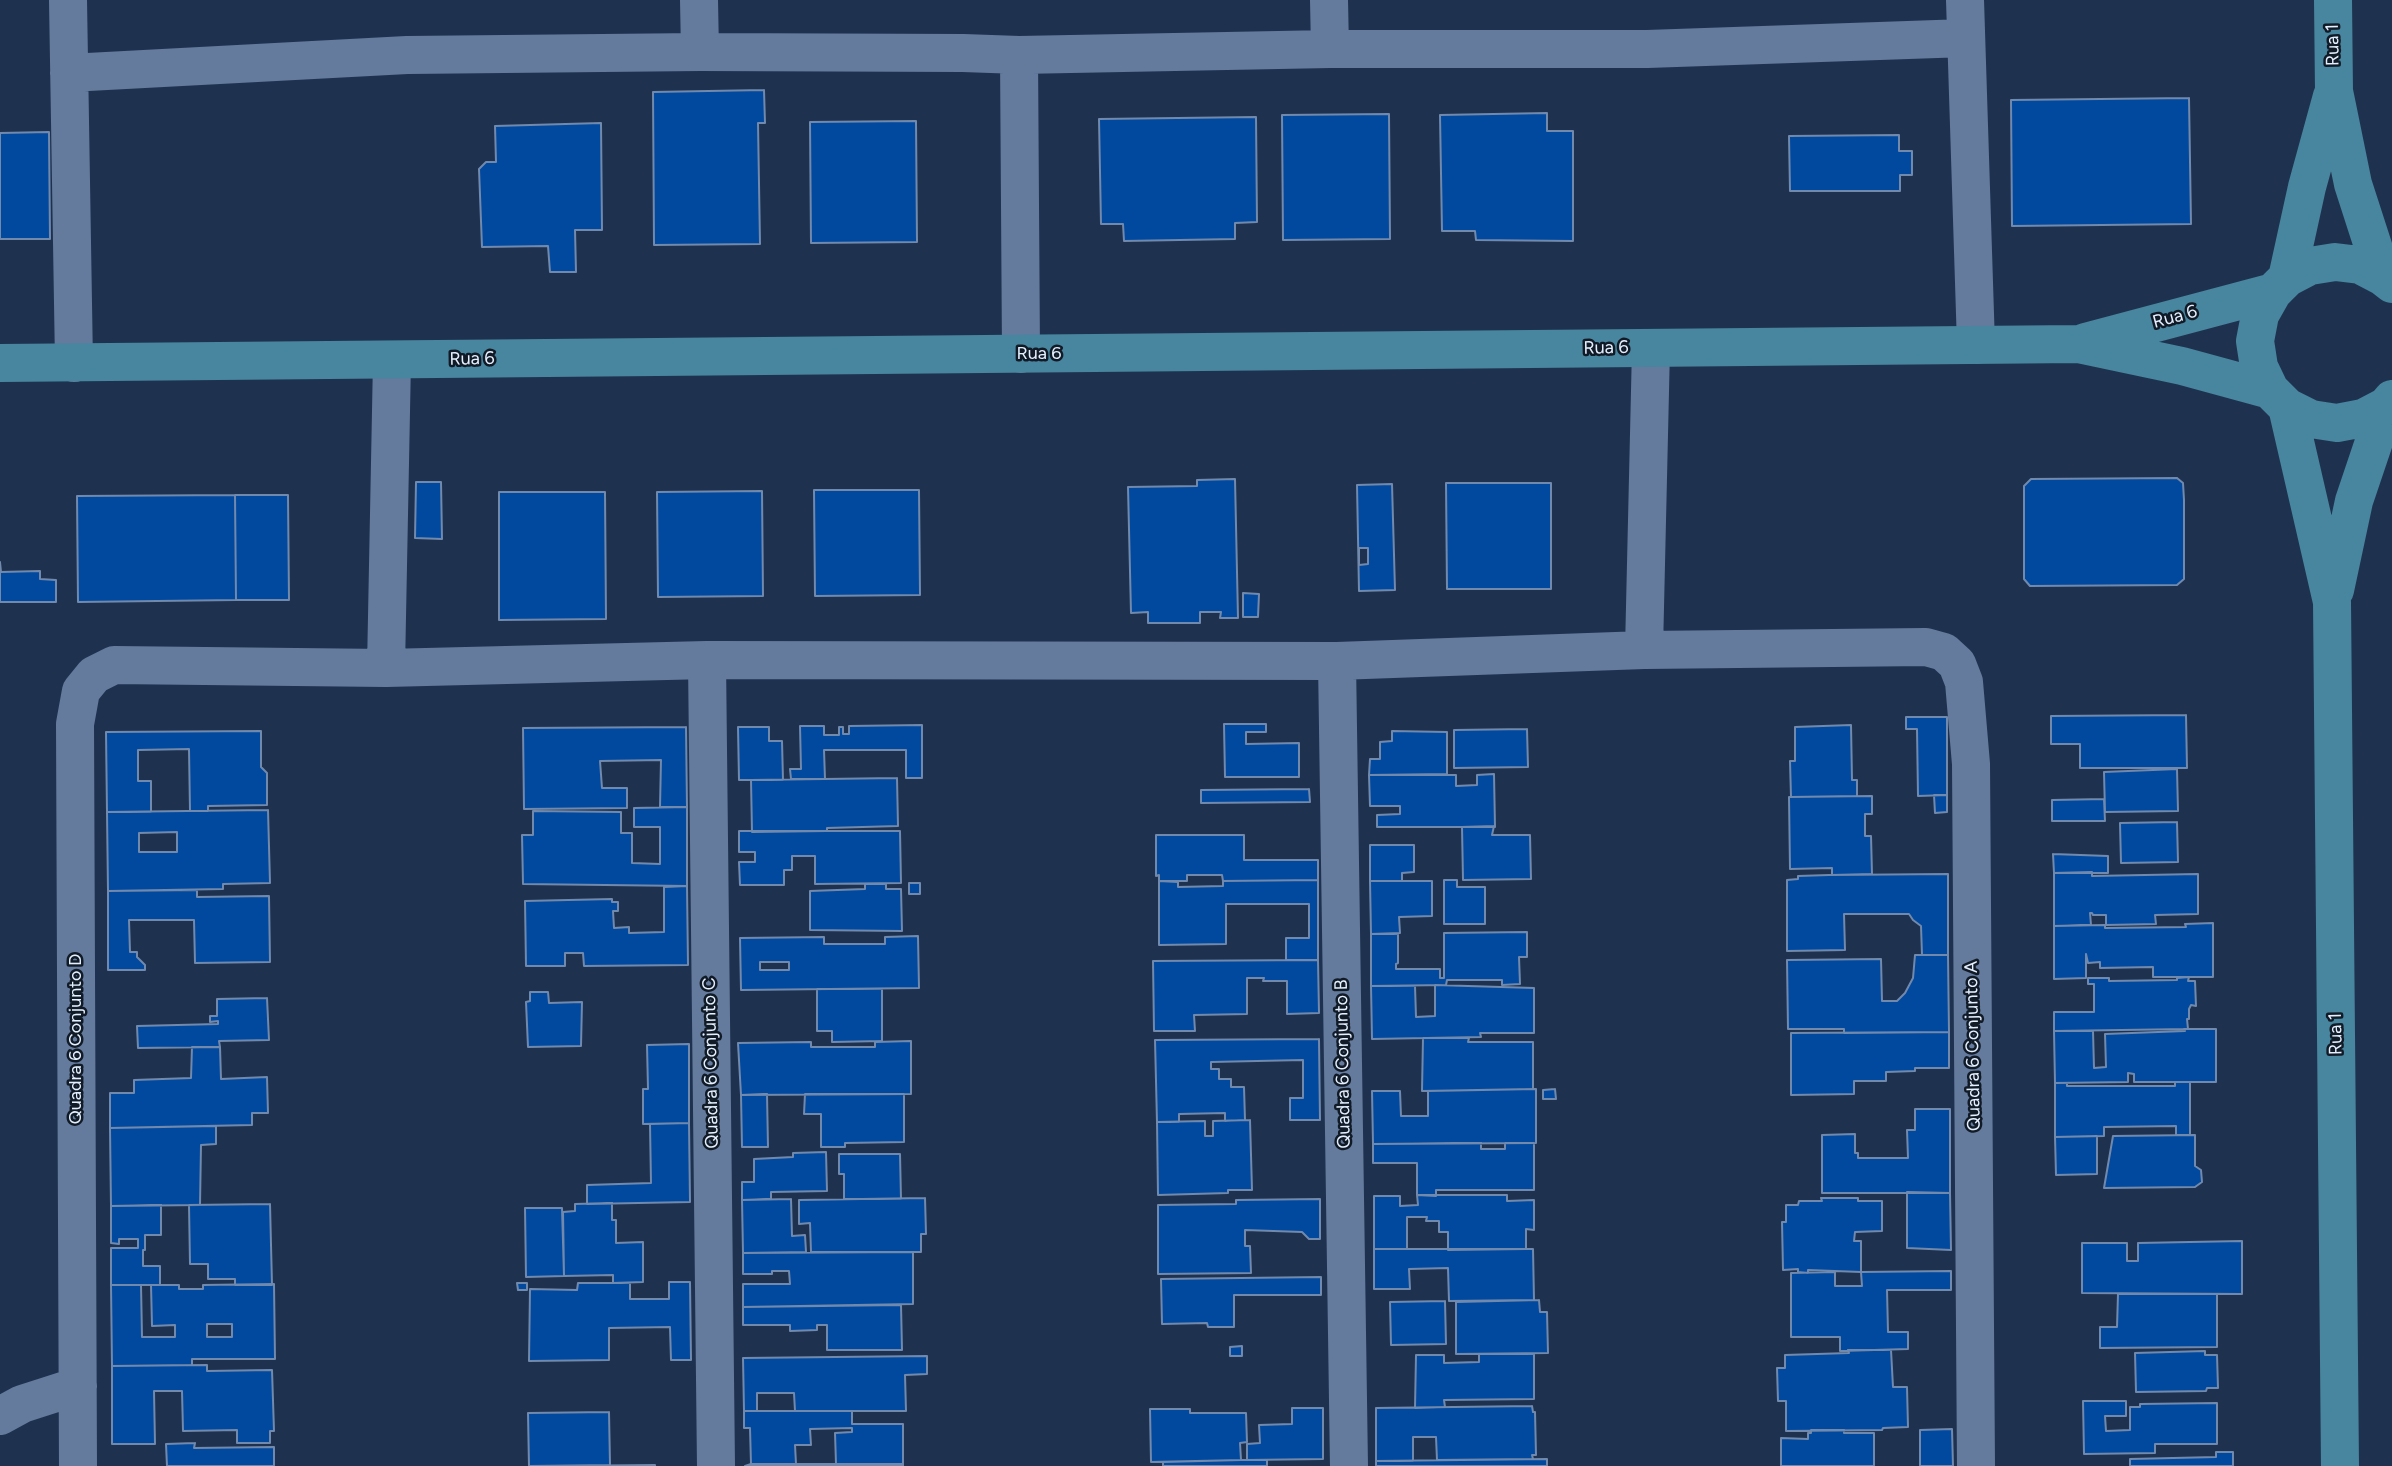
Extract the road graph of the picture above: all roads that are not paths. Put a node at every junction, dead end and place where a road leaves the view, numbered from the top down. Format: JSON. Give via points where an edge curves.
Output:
{"nodes":[{"id":1,"x":68,"y":0,"type":"edge"},
{"id":2,"x":699,"y":0,"type":"edge"},
{"id":3,"x":1329,"y":0,"type":"edge"},
{"id":4,"x":1965,"y":0,"type":"edge"},
{"id":5,"x":2333,"y":0,"type":"edge"},
{"id":6,"x":1966,"y":38,"type":"junction"},
{"id":7,"x":1330,"y":49,"type":"junction"},
{"id":8,"x":700,"y":52,"type":"junction"},
{"id":9,"x":1019,"y":55,"type":"junction"},
{"id":10,"x":69,"y":73,"type":"junction"},
{"id":11,"x":2334,"y":91,"type":"junction"},
{"id":12,"x":2387,"y":281,"type":"edge"},
{"id":13,"x":2280,"y":285,"type":"junction"},
{"id":14,"x":2078,"y":344,"type":"junction"},
{"id":15,"x":1976,"y":345,"type":"junction"},
{"id":16,"x":1651,"y":348,"type":"junction"},
{"id":17,"x":1021,"y":354,"type":"junction"},
{"id":18,"x":392,"y":360,"type":"junction"},
{"id":19,"x":0,"y":363,"type":"edge"},
{"id":20,"x":74,"y":363,"type":"junction"},
{"id":21,"x":2279,"y":398,"type":"junction"},
{"id":22,"x":2389,"y":403,"type":"edge"},
{"id":23,"x":2332,"y":602,"type":"junction"},
{"id":24,"x":1926,"y":647,"type":"joint"},
{"id":25,"x":1644,"y":650,"type":"junction"},
{"id":26,"x":707,"y":660,"type":"junction"},
{"id":27,"x":1337,"y":662,"type":"junction"},
{"id":28,"x":386,"y":668,"type":"junction"},
{"id":29,"x":78,"y":1386,"type":"junction"},
{"id":30,"x":0,"y":1416,"type":"edge"},
{"id":31,"x":78,"y":1466,"type":"edge"},
{"id":32,"x":716,"y":1466,"type":"edge"},
{"id":33,"x":1349,"y":1466,"type":"edge"},
{"id":34,"x":1976,"y":1466,"type":"edge"},
{"id":35,"x":2340,"y":1466,"type":"edge"}],
"edges":[{"from":1,"to":10,"type":"street"},
{"from":2,"to":8,"type":"street"},
{"from":3,"to":7,"type":"street"},
{"from":4,"to":6,"type":"street"},
{"from":5,"to":11,"type":"street","name":"Rua 1"},
{"from":6,"to":7,"type":"street","via":[[1647,49]]},
{"from":6,"to":15,"type":"street"},
{"from":7,"to":9,"type":"street"},
{"from":8,"to":9,"type":"street"},
{"from":8,"to":10,"type":"street","via":[[407,55]]},
{"from":9,"to":17,"type":"street"},
{"from":10,"to":20,"type":"street"},
{"from":11,"to":12,"type":"street","via":[[2353,184]]},
{"from":11,"to":13,"type":"street"},
{"from":12,"to":13,"type":"street","name":"Rua 6","via":[[2360,265],[2335,262],[2310,266]]},
{"from":13,"to":14,"type":"street","name":"Rua 6"},
{"from":13,"to":21,"type":"street","via":[[2260,315],[2255,341],[2259,367]]},
{"from":14,"to":15,"type":"street","name":"Rua 6"},
{"from":14,"to":21,"type":"street","name":"Rua 6","via":[[2182,366]]},
{"from":15,"to":16,"type":"street","name":"Rua 6"},
{"from":16,"to":17,"type":"street","name":"Rua 6"},
{"from":16,"to":25,"type":"street"},
{"from":17,"to":18,"type":"street","name":"Rua 6"},
{"from":18,"to":20,"type":"street","name":"Rua 6"},
{"from":18,"to":28,"type":"street"},
{"from":19,"to":20,"type":"street","name":"Rua 6"},
{"from":21,"to":22,"type":"street","name":"Rua 6","via":[[2311,419],[2337,423],[2363,418]]},
{"from":21,"to":23,"type":"street"},
{"from":22,"to":23,"type":"street","via":[[2354,500]]},
{"from":23,"to":35,"type":"street","name":"Rua 1"},
{"from":24,"to":25,"type":"street","name":"Quadra 6 Conjunto D"},
{"from":24,"to":34,"type":"street","name":"Quadra 6 Conjunto A","via":[[1944,652],[1957,664],[1964,682],[1971,764]]},
{"from":25,"to":27,"type":"street","name":"Quadra 6 Conjunto D"},
{"from":26,"to":27,"type":"street","name":"Quadra 6 Conjunto D"},
{"from":26,"to":28,"type":"street","name":"Quadra 6 Conjunto D"},
{"from":26,"to":32,"type":"street","name":"Quadra 6 Conjunto C"},
{"from":27,"to":33,"type":"street","name":"Quadra 6 Conjunto B"},
{"from":28,"to":29,"type":"street","name":"Quadra 6 Conjunto D","via":[[114,665],[94,675],[81,691],[75,724]]},
{"from":29,"to":30,"type":"street"},
{"from":29,"to":31,"type":"street","name":"Quadra 6 Conjunto D"}]}
